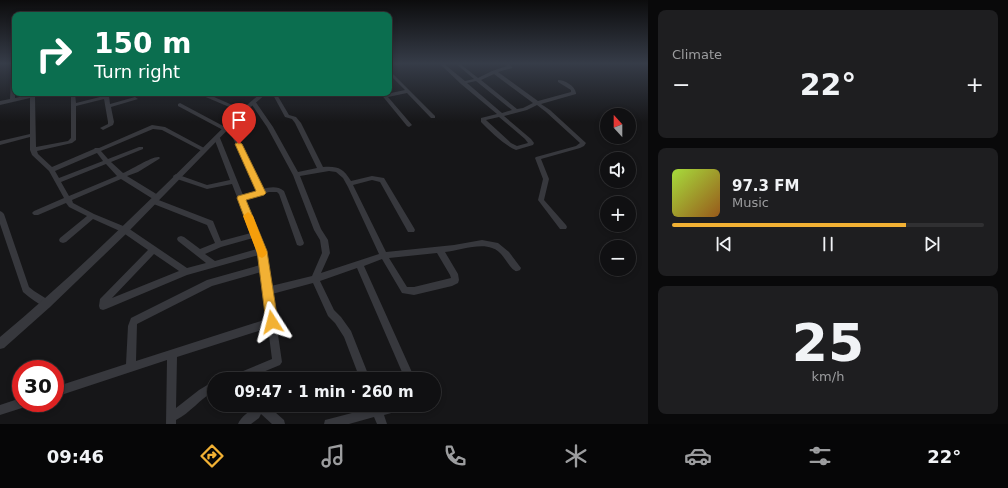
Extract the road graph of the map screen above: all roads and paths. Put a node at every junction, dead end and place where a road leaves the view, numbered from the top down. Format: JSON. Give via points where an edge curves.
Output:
{"nodes":[{"id":1,"x":400,"y":83,"type":"edge"},
{"id":2,"x":463,"y":83,"type":"edge"},
{"id":3,"x":482,"y":83,"type":"edge"},
{"id":4,"x":509,"y":83,"type":"edge"},
{"id":5,"x":563,"y":83,"type":"edge"},
{"id":6,"x":408,"y":91,"type":"junction"},
{"id":7,"x":392,"y":93,"type":"edge"},
{"id":8,"x":12,"y":96,"type":"edge"},
{"id":9,"x":32,"y":96,"type":"joint"},
{"id":10,"x":73,"y":96,"type":"edge"},
{"id":11,"x":103,"y":96,"type":"edge"},
{"id":12,"x":106,"y":96,"type":"edge"},
{"id":13,"x":208,"y":96,"type":"edge"},
{"id":14,"x":260,"y":96,"type":"edge"},
{"id":15,"x":276,"y":96,"type":"edge"},
{"id":16,"x":386,"y":96,"type":"edge"},
{"id":17,"x":12,"y":100,"type":"junction"},
{"id":18,"x":135,"y":100,"type":"dead end"},
{"id":19,"x":253,"y":102,"type":"junction"},
{"id":20,"x":0,"y":103,"type":"edge"},
{"id":21,"x":537,"y":103,"type":"junction"},
{"id":22,"x":73,"y":105,"type":"junction"},
{"id":23,"x":180,"y":105,"type":"dead end"},
{"id":24,"x":108,"y":106,"type":"junction"},
{"id":25,"x":243,"y":110,"type":"junction"},
{"id":26,"x":516,"y":111,"type":"junction"},
{"id":27,"x":500,"y":115,"type":"junction"},
{"id":28,"x":433,"y":117,"type":"dead end"},
{"id":29,"x":409,"y":125,"type":"dead end"},
{"id":30,"x":227,"y":127,"type":"junction"},
{"id":31,"x":103,"y":128,"type":"dead end"},
{"id":32,"x":33,"y":135,"type":"junction"},
{"id":33,"x":217,"y":138,"type":"junction"},
{"id":34,"x":0,"y":143,"type":"edge"},
{"id":35,"x":141,"y":148,"type":"dead end"},
{"id":36,"x":97,"y":149,"type":"junction"},
{"id":37,"x":34,"y":150,"type":"junction"},
{"id":38,"x":204,"y":150,"type":"junction"},
{"id":39,"x":157,"y":158,"type":"dead end"},
{"id":40,"x":105,"y":161,"type":"junction"},
{"id":41,"x":51,"y":170,"type":"junction"},
{"id":42,"x":321,"y":170,"type":"junction"},
{"id":43,"x":296,"y":175,"type":"junction"},
{"id":44,"x":176,"y":176,"type":"junction"},
{"id":45,"x":120,"y":177,"type":"junction"},
{"id":46,"x":58,"y":181,"type":"junction"},
{"id":47,"x":235,"y":181,"type":"junction"},
{"id":48,"x":349,"y":184,"type":"junction"},
{"id":49,"x":261,"y":193,"type":"junction"},
{"id":50,"x":241,"y":198,"type":"junction"},
{"id":51,"x":67,"y":199,"type":"junction"},
{"id":52,"x":155,"y":199,"type":"junction"},
{"id":53,"x":0,"y":214,"type":"edge"},
{"id":54,"x":36,"y":214,"type":"dead end"},
{"id":55,"x":92,"y":216,"type":"junction"},
{"id":56,"x":563,"y":227,"type":"dead end"},
{"id":57,"x":124,"y":230,"type":"junction"},
{"id":58,"x":411,"y":230,"type":"dead end"},
{"id":59,"x":255,"y":235,"type":"junction"},
{"id":60,"x":181,"y":239,"type":"dead end"},
{"id":61,"x":63,"y":240,"type":"dead end"},
{"id":62,"x":220,"y":244,"type":"junction"},
{"id":63,"x":300,"y":244,"type":"dead end"},
{"id":64,"x":154,"y":249,"type":"junction"},
{"id":65,"x":439,"y":249,"type":"junction"},
{"id":66,"x":262,"y":251,"type":"junction"},
{"id":67,"x":199,"y":253,"type":"junction"},
{"id":68,"x":385,"y":255,"type":"junction"},
{"id":69,"x":359,"y":263,"type":"junction"},
{"id":70,"x":213,"y":264,"type":"junction"},
{"id":71,"x":263,"y":268,"type":"junction"},
{"id":72,"x":517,"y":268,"type":"dead end"},
{"id":73,"x":186,"y":272,"type":"junction"},
{"id":74,"x":315,"y":279,"type":"junction"},
{"id":75,"x":267,"y":291,"type":"junction"},
{"id":76,"x":47,"y":304,"type":"junction"},
{"id":77,"x":272,"y":322,"type":"junction"},
{"id":78,"x":0,"y":344,"type":"edge"},
{"id":79,"x":172,"y":355,"type":"junction"},
{"id":80,"x":131,"y":367,"type":"junction"},
{"id":81,"x":260,"y":372,"type":"edge"},
{"id":82,"x":362,"y":372,"type":"edge"},
{"id":83,"x":407,"y":372,"type":"edge"},
{"id":84,"x":64,"y":389,"type":"edge"},
{"id":85,"x":207,"y":390,"type":"edge"},
{"id":86,"x":12,"y":406,"type":"edge"},
{"id":87,"x":0,"y":410,"type":"edge"},
{"id":88,"x":255,"y":412,"type":"edge"},
{"id":89,"x":267,"y":412,"type":"edge"},
{"id":90,"x":365,"y":412,"type":"edge"},
{"id":91,"x":378,"y":412,"type":"edge"},
{"id":92,"x":171,"y":422,"type":"edge"},
{"id":93,"x":243,"y":424,"type":"edge"},
{"id":94,"x":280,"y":424,"type":"edge"},
{"id":95,"x":329,"y":424,"type":"edge"},
{"id":96,"x":382,"y":424,"type":"edge"}],
"edges":[{"from":1,"to":6,"type":"street"},
{"from":2,"to":27,"type":"street"},
{"from":3,"to":26,"type":"street"},
{"from":4,"to":21,"type":"street"},
{"from":5,"to":21,"type":"street","via":[[571,87],[574,93]]},
{"from":6,"to":7,"type":"street"},
{"from":6,"to":28,"type":"street"},
{"from":8,"to":17,"type":"street"},
{"from":9,"to":17,"type":"street"},
{"from":9,"to":32,"type":"street"},
{"from":10,"to":22,"type":"street"},
{"from":11,"to":22,"type":"street"},
{"from":12,"to":24,"type":"street"},
{"from":13,"to":25,"type":"street"},
{"from":14,"to":19,"type":"street"},
{"from":15,"to":42,"type":"street","via":[[287,116],[294,118],[298,123]]},
{"from":16,"to":29,"type":"street"},
{"from":17,"to":20,"type":"street"},
{"from":18,"to":24,"type":"street"},
{"from":19,"to":25,"type":"street"},
{"from":19,"to":43,"type":"street"},
{"from":21,"to":26,"type":"street"},
{"from":21,"to":56,"type":"street","via":[[583,143],[578,147],[538,158],[546,178],[541,200]]},
{"from":22,"to":37,"type":"street","via":[[73,140]]},
{"from":23,"to":30,"type":"street"},
{"from":24,"to":31,"type":"street","via":[[111,122]]},
{"from":25,"to":30,"type":"street"},
{"from":26,"to":27,"type":"street"},
{"from":27,"to":27,"type":"street","via":[[483,120],[513,146],[520,148],[531,144],[530,140]]},
{"from":30,"to":33,"type":"street"},
{"from":30,"to":49,"type":"street"},
{"from":32,"to":34,"type":"street"},
{"from":32,"to":37,"type":"street"},
{"from":33,"to":38,"type":"street"},
{"from":33,"to":47,"type":"street"},
{"from":35,"to":40,"type":"street"},
{"from":36,"to":38,"type":"street","via":[[147,128],[158,126]]},
{"from":36,"to":40,"type":"street"},
{"from":36,"to":41,"type":"street"},
{"from":37,"to":41,"type":"street","via":[[35,155]]},
{"from":38,"to":44,"type":"street"},
{"from":39,"to":45,"type":"street"},
{"from":40,"to":45,"type":"street"},
{"from":40,"to":46,"type":"street"},
{"from":41,"to":46,"type":"street"},
{"from":42,"to":43,"type":"street"},
{"from":42,"to":48,"type":"street","via":[[338,170]]},
{"from":43,"to":74,"type":"street","via":[[326,246]]},
{"from":44,"to":47,"type":"street","via":[[208,187]]},
{"from":44,"to":52,"type":"street"},
{"from":45,"to":51,"type":"street"},
{"from":45,"to":52,"type":"street"},
{"from":46,"to":51,"type":"street"},
{"from":47,"to":50,"type":"street"},
{"from":48,"to":58,"type":"street","via":[[372,178],[382,180]]},
{"from":48,"to":68,"type":"street"},
{"from":49,"to":50,"type":"street"},
{"from":49,"to":63,"type":"street","via":[[275,189],[282,193]]},
{"from":50,"to":59,"type":"street"},
{"from":51,"to":54,"type":"street"},
{"from":51,"to":55,"type":"street","via":[[71,205]]},
{"from":52,"to":57,"type":"street"},
{"from":52,"to":62,"type":"street","via":[[210,223]]},
{"from":53,"to":76,"type":"street","via":[[26,289]]},
{"from":55,"to":57,"type":"street"},
{"from":55,"to":61,"type":"street"},
{"from":57,"to":64,"type":"street"},
{"from":57,"to":76,"type":"street"},
{"from":59,"to":62,"type":"street"},
{"from":59,"to":66,"type":"street"},
{"from":60,"to":67,"type":"street"},
{"from":62,"to":67,"type":"street"},
{"from":64,"to":73,"type":"street"},
{"from":64,"to":73,"type":"street","via":[[103,302],[103,306]]},
{"from":65,"to":68,"type":"street"},
{"from":65,"to":68,"type":"street","via":[[455,280],[410,292],[402,286]]},
{"from":65,"to":72,"type":"street","via":[[488,243],[506,254]]},
{"from":66,"to":70,"type":"street"},
{"from":66,"to":71,"type":"street"},
{"from":67,"to":70,"type":"street"},
{"from":68,"to":69,"type":"street"},
{"from":69,"to":74,"type":"street"},
{"from":69,"to":83,"type":"street"},
{"from":70,"to":73,"type":"street"},
{"from":71,"to":75,"type":"street"},
{"from":71,"to":80,"type":"street","via":[[210,283],[134,321]]},
{"from":74,"to":75,"type":"street"},
{"from":74,"to":82,"type":"street","via":[[331,313],[348,334]]},
{"from":75,"to":77,"type":"street"},
{"from":76,"to":78,"type":"street"},
{"from":77,"to":79,"type":"street"},
{"from":77,"to":81,"type":"street","via":[[276,362]]},
{"from":79,"to":80,"type":"street"},
{"from":79,"to":92,"type":"street"},
{"from":80,"to":84,"type":"street"},
{"from":85,"to":92,"type":"street","via":[[200,393]]},
{"from":86,"to":87,"type":"street"},
{"from":88,"to":93,"type":"street"},
{"from":89,"to":94,"type":"street"},
{"from":90,"to":95,"type":"street"},
{"from":91,"to":96,"type":"street"}]}
